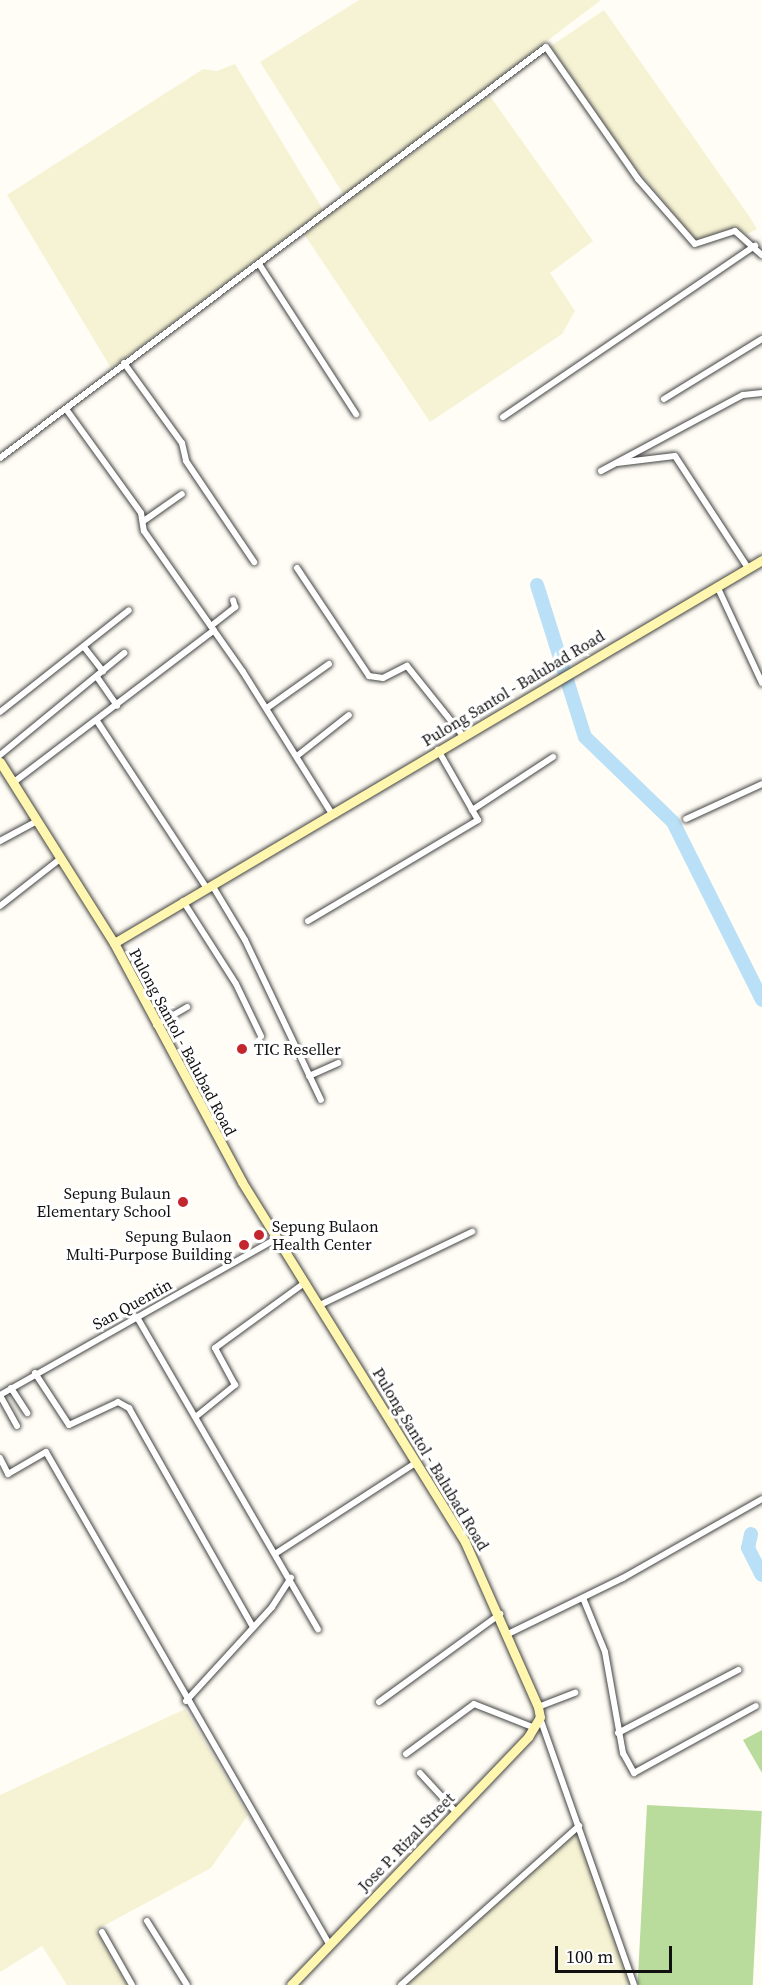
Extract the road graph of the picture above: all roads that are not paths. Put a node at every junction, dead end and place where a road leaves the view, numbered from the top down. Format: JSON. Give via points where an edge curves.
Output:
{"nodes":[{"id":1,"x":755,"y":246,"type":"junction"},
{"id":2,"x":762,"y":255,"type":"edge"},
{"id":3,"x":259,"y":264,"type":"junction"},
{"id":4,"x":762,"y":339,"type":"edge"},
{"id":5,"x":124,"y":363,"type":"junction"},
{"id":6,"x":762,"y":393,"type":"edge"},
{"id":7,"x":664,"y":399,"type":"dead end"},
{"id":8,"x":66,"y":409,"type":"junction"},
{"id":9,"x":356,"y":414,"type":"dead end"},
{"id":10,"x":503,"y":417,"type":"dead end"},
{"id":11,"x":0,"y":458,"type":"edge"},
{"id":12,"x":616,"y":463,"type":"junction"},
{"id":13,"x":601,"y":471,"type":"dead end"},
{"id":14,"x":182,"y":494,"type":"dead end"},
{"id":15,"x":145,"y":520,"type":"junction"},
{"id":16,"x":762,"y":560,"type":"edge"},
{"id":17,"x":254,"y":562,"type":"dead end"},
{"id":18,"x":297,"y":568,"type":"dead end"},
{"id":19,"x":748,"y":568,"type":"junction"},
{"id":20,"x":717,"y":586,"type":"junction"},
{"id":21,"x":232,"y":600,"type":"dead end"},
{"id":22,"x":129,"y":610,"type":"dead end"},
{"id":23,"x":213,"y":628,"type":"junction"},
{"id":24,"x":84,"y":647,"type":"junction"},
{"id":25,"x":124,"y":653,"type":"dead end"},
{"id":26,"x":329,"y":664,"type":"dead end"},
{"id":27,"x":103,"y":671,"type":"junction"},
{"id":28,"x":97,"y":677,"type":"junction"},
{"id":29,"x":762,"y":683,"type":"edge"},
{"id":30,"x":117,"y":706,"type":"junction"},
{"id":31,"x":267,"y":708,"type":"junction"},
{"id":32,"x":0,"y":712,"type":"edge"},
{"id":33,"x":349,"y":715,"type":"dead end"},
{"id":34,"x":97,"y":721,"type":"junction"},
{"id":35,"x":463,"y":736,"type":"junction"},
{"id":36,"x":438,"y":750,"type":"junction"},
{"id":37,"x":0,"y":755,"type":"edge"},
{"id":38,"x":297,"y":756,"type":"junction"},
{"id":39,"x":553,"y":757,"type":"dead end"},
{"id":40,"x":0,"y":762,"type":"edge"},
{"id":41,"x":14,"y":782,"type":"junction"},
{"id":42,"x":762,"y":784,"type":"edge"},
{"id":43,"x":472,"y":810,"type":"junction"},
{"id":44,"x":332,"y":814,"type":"junction"},
{"id":45,"x":686,"y":819,"type":"dead end"},
{"id":46,"x":38,"y":821,"type":"junction"},
{"id":47,"x":0,"y":841,"type":"edge"},
{"id":48,"x":60,"y":860,"type":"junction"},
{"id":49,"x":209,"y":886,"type":"junction"},
{"id":50,"x":183,"y":901,"type":"junction"},
{"id":51,"x":0,"y":906,"type":"edge"},
{"id":52,"x":308,"y":921,"type":"dead end"},
{"id":53,"x":114,"y":942,"type":"junction"},
{"id":54,"x":187,"y":1007,"type":"dead end"},
{"id":55,"x":156,"y":1026,"type":"junction"},
{"id":56,"x":261,"y":1035,"type":"dead end"},
{"id":57,"x":338,"y":1063,"type":"dead end"},
{"id":58,"x":309,"y":1076,"type":"junction"},
{"id":59,"x":321,"y":1100,"type":"dead end"},
{"id":60,"x":472,"y":1232,"type":"dead end"},
{"id":61,"x":277,"y":1238,"type":"junction"},
{"id":62,"x":307,"y":1282,"type":"junction"},
{"id":63,"x":320,"y":1305,"type":"junction"},
{"id":64,"x":137,"y":1317,"type":"junction"},
{"id":65,"x":35,"y":1373,"type":"junction"},
{"id":66,"x":10,"y":1388,"type":"junction"},
{"id":67,"x":0,"y":1395,"type":"edge"},
{"id":68,"x":27,"y":1413,"type":"dead end"},
{"id":69,"x":198,"y":1415,"type":"junction"},
{"id":70,"x":17,"y":1426,"type":"dead end"},
{"id":71,"x":0,"y":1458,"type":"edge"},
{"id":72,"x":417,"y":1462,"type":"junction"},
{"id":73,"x":762,"y":1499,"type":"edge"},
{"id":74,"x":278,"y":1552,"type":"junction"},
{"id":75,"x":291,"y":1578,"type":"junction"},
{"id":76,"x":582,"y":1598,"type":"junction"},
{"id":77,"x":501,"y":1614,"type":"junction"},
{"id":78,"x":253,"y":1627,"type":"junction"},
{"id":79,"x":318,"y":1629,"type":"dead end"},
{"id":80,"x":510,"y":1633,"type":"junction"},
{"id":81,"x":738,"y":1670,"type":"dead end"},
{"id":82,"x":575,"y":1693,"type":"dead end"},
{"id":83,"x":186,"y":1701,"type":"junction"},
{"id":84,"x":379,"y":1702,"type":"dead end"},
{"id":85,"x":756,"y":1706,"type":"dead end"},
{"id":86,"x":538,"y":1707,"type":"junction"},
{"id":87,"x":540,"y":1717,"type":"junction"},
{"id":88,"x":535,"y":1728,"type":"junction"},
{"id":89,"x":618,"y":1733,"type":"junction"},
{"id":90,"x":406,"y":1754,"type":"dead end"},
{"id":91,"x":420,"y":1773,"type":"dead end"},
{"id":92,"x":456,"y":1812,"type":"junction"},
{"id":93,"x":579,"y":1826,"type":"junction"},
{"id":94,"x":147,"y":1922,"type":"dead end"},
{"id":95,"x":102,"y":1932,"type":"dead end"},
{"id":96,"x":329,"y":1944,"type":"junction"},
{"id":97,"x":292,"y":1984,"type":"edge"},
{"id":98,"x":132,"y":1985,"type":"edge"},
{"id":99,"x":187,"y":1985,"type":"edge"},
{"id":100,"x":401,"y":1985,"type":"edge"},
{"id":101,"x":634,"y":1985,"type":"edge"}],
"edges":[{"from":1,"to":2,"type":"street"},
{"from":1,"to":3,"type":"street","via":[[735,231],[695,244],[638,179],[546,47]]},
{"from":1,"to":10,"type":"street"},
{"from":3,"to":5,"type":"street"},
{"from":3,"to":9,"type":"street"},
{"from":4,"to":7,"type":"street"},
{"from":5,"to":8,"type":"street"},
{"from":5,"to":17,"type":"street","via":[[182,444],[186,461]]},
{"from":6,"to":12,"type":"street","via":[[743,395]]},
{"from":8,"to":11,"type":"street"},
{"from":8,"to":15,"type":"street"},
{"from":12,"to":13,"type":"street"},
{"from":12,"to":19,"type":"street","via":[[675,456]]},
{"from":14,"to":15,"type":"street"},
{"from":15,"to":23,"type":"street","via":[[144,531]]},
{"from":16,"to":19,"type":"street","name":"Pulong Santol - Balubad Road"},
{"from":18,"to":35,"type":"street","via":[[369,676],[384,678],[407,666]]},
{"from":19,"to":20,"type":"street","name":"Pulong Santol - Balubad Road"},
{"from":20,"to":29,"type":"street"},
{"from":20,"to":35,"type":"street","name":"Pulong Santol - Balubad Road"},
{"from":21,"to":23,"type":"street","via":[[235,607]]},
{"from":22,"to":24,"type":"street"},
{"from":23,"to":30,"type":"street"},
{"from":23,"to":31,"type":"street"},
{"from":24,"to":27,"type":"street"},
{"from":24,"to":32,"type":"street"},
{"from":25,"to":27,"type":"street"},
{"from":26,"to":31,"type":"street"},
{"from":27,"to":28,"type":"street"},
{"from":28,"to":30,"type":"street"},
{"from":28,"to":37,"type":"street"},
{"from":30,"to":34,"type":"street"},
{"from":31,"to":38,"type":"street"},
{"from":33,"to":38,"type":"street"},
{"from":34,"to":41,"type":"street"},
{"from":34,"to":49,"type":"street"},
{"from":35,"to":36,"type":"street","name":"Pulong Santol - Balubad Road"},
{"from":36,"to":43,"type":"street"},
{"from":36,"to":44,"type":"street","name":"Pulong Santol - Balubad Road"},
{"from":38,"to":44,"type":"street"},
{"from":39,"to":43,"type":"street"},
{"from":40,"to":41,"type":"street"},
{"from":41,"to":46,"type":"street"},
{"from":42,"to":45,"type":"street"},
{"from":43,"to":52,"type":"street","via":[[478,820]]},
{"from":44,"to":49,"type":"street","name":"Pulong Santol - Balubad Road"},
{"from":46,"to":47,"type":"street"},
{"from":46,"to":48,"type":"street"},
{"from":48,"to":51,"type":"street"},
{"from":48,"to":53,"type":"street"},
{"from":49,"to":50,"type":"street","name":"Pulong Santol - Balubad Road"},
{"from":49,"to":58,"type":"street","via":[[245,940]]},
{"from":50,"to":53,"type":"street","name":"Pulong Santol - Balubad Road"},
{"from":50,"to":56,"type":"street"},
{"from":53,"to":55,"type":"street","name":"Pulong Santol - Balubad Road"},
{"from":54,"to":55,"type":"street"},
{"from":55,"to":61,"type":"street","name":"Pulong Santol - Balubad Road"},
{"from":57,"to":58,"type":"street"},
{"from":58,"to":59,"type":"street"},
{"from":60,"to":63,"type":"street"},
{"from":61,"to":62,"type":"street","name":"Pulong Santol - Balubad Road"},
{"from":61,"to":64,"type":"street","name":"San Quentin"},
{"from":62,"to":63,"type":"street","name":"Pulong Santol - Balubad Road"},
{"from":62,"to":69,"type":"street","via":[[215,1348],[235,1385]]},
{"from":63,"to":72,"type":"street","name":"Pulong Santol - Balubad Road"},
{"from":64,"to":65,"type":"street","name":"San Quentin"},
{"from":64,"to":69,"type":"street"},
{"from":65,"to":66,"type":"street","name":"San Quentin"},
{"from":65,"to":78,"type":"street","via":[[69,1425],[125,1404]]},
{"from":66,"to":67,"type":"street","name":"San Quentin"},
{"from":66,"to":68,"type":"street"},
{"from":67,"to":70,"type":"street"},
{"from":69,"to":74,"type":"street"},
{"from":71,"to":83,"type":"street","via":[[8,1474],[46,1452]]},
{"from":72,"to":74,"type":"street"},
{"from":72,"to":77,"type":"street","name":"Pulong Santol - Balubad Road"},
{"from":73,"to":76,"type":"street"},
{"from":74,"to":75,"type":"street"},
{"from":75,"to":78,"type":"street","via":[[289,1587]]},
{"from":75,"to":79,"type":"street"},
{"from":76,"to":80,"type":"street"},
{"from":76,"to":89,"type":"street","via":[[604,1652]]},
{"from":77,"to":80,"type":"street","name":"Pulong Santol - Balubad Road"},
{"from":77,"to":84,"type":"street"},
{"from":78,"to":83,"type":"street"},
{"from":80,"to":86,"type":"street","name":"Pulong Santol - Balubad Road"},
{"from":81,"to":89,"type":"street"},
{"from":82,"to":86,"type":"street"},
{"from":83,"to":96,"type":"street"},
{"from":85,"to":89,"type":"street","via":[[641,1772],[629,1770]]},
{"from":86,"to":87,"type":"street","name":"Pulong Santol - Balubad Road"},
{"from":87,"to":88,"type":"street","name":"Jose P. Rizal Street"},
{"from":87,"to":93,"type":"street"},
{"from":88,"to":90,"type":"street","via":[[474,1704]]},
{"from":88,"to":92,"type":"street","name":"Jose P. Rizal Street"},
{"from":91,"to":92,"type":"street"},
{"from":92,"to":96,"type":"street","name":"Jose P. Rizal Street"},
{"from":93,"to":100,"type":"street"},
{"from":93,"to":101,"type":"street"},
{"from":94,"to":99,"type":"street"},
{"from":95,"to":98,"type":"street"},
{"from":96,"to":97,"type":"street","name":"Jose P. Rizal Street"}]}
